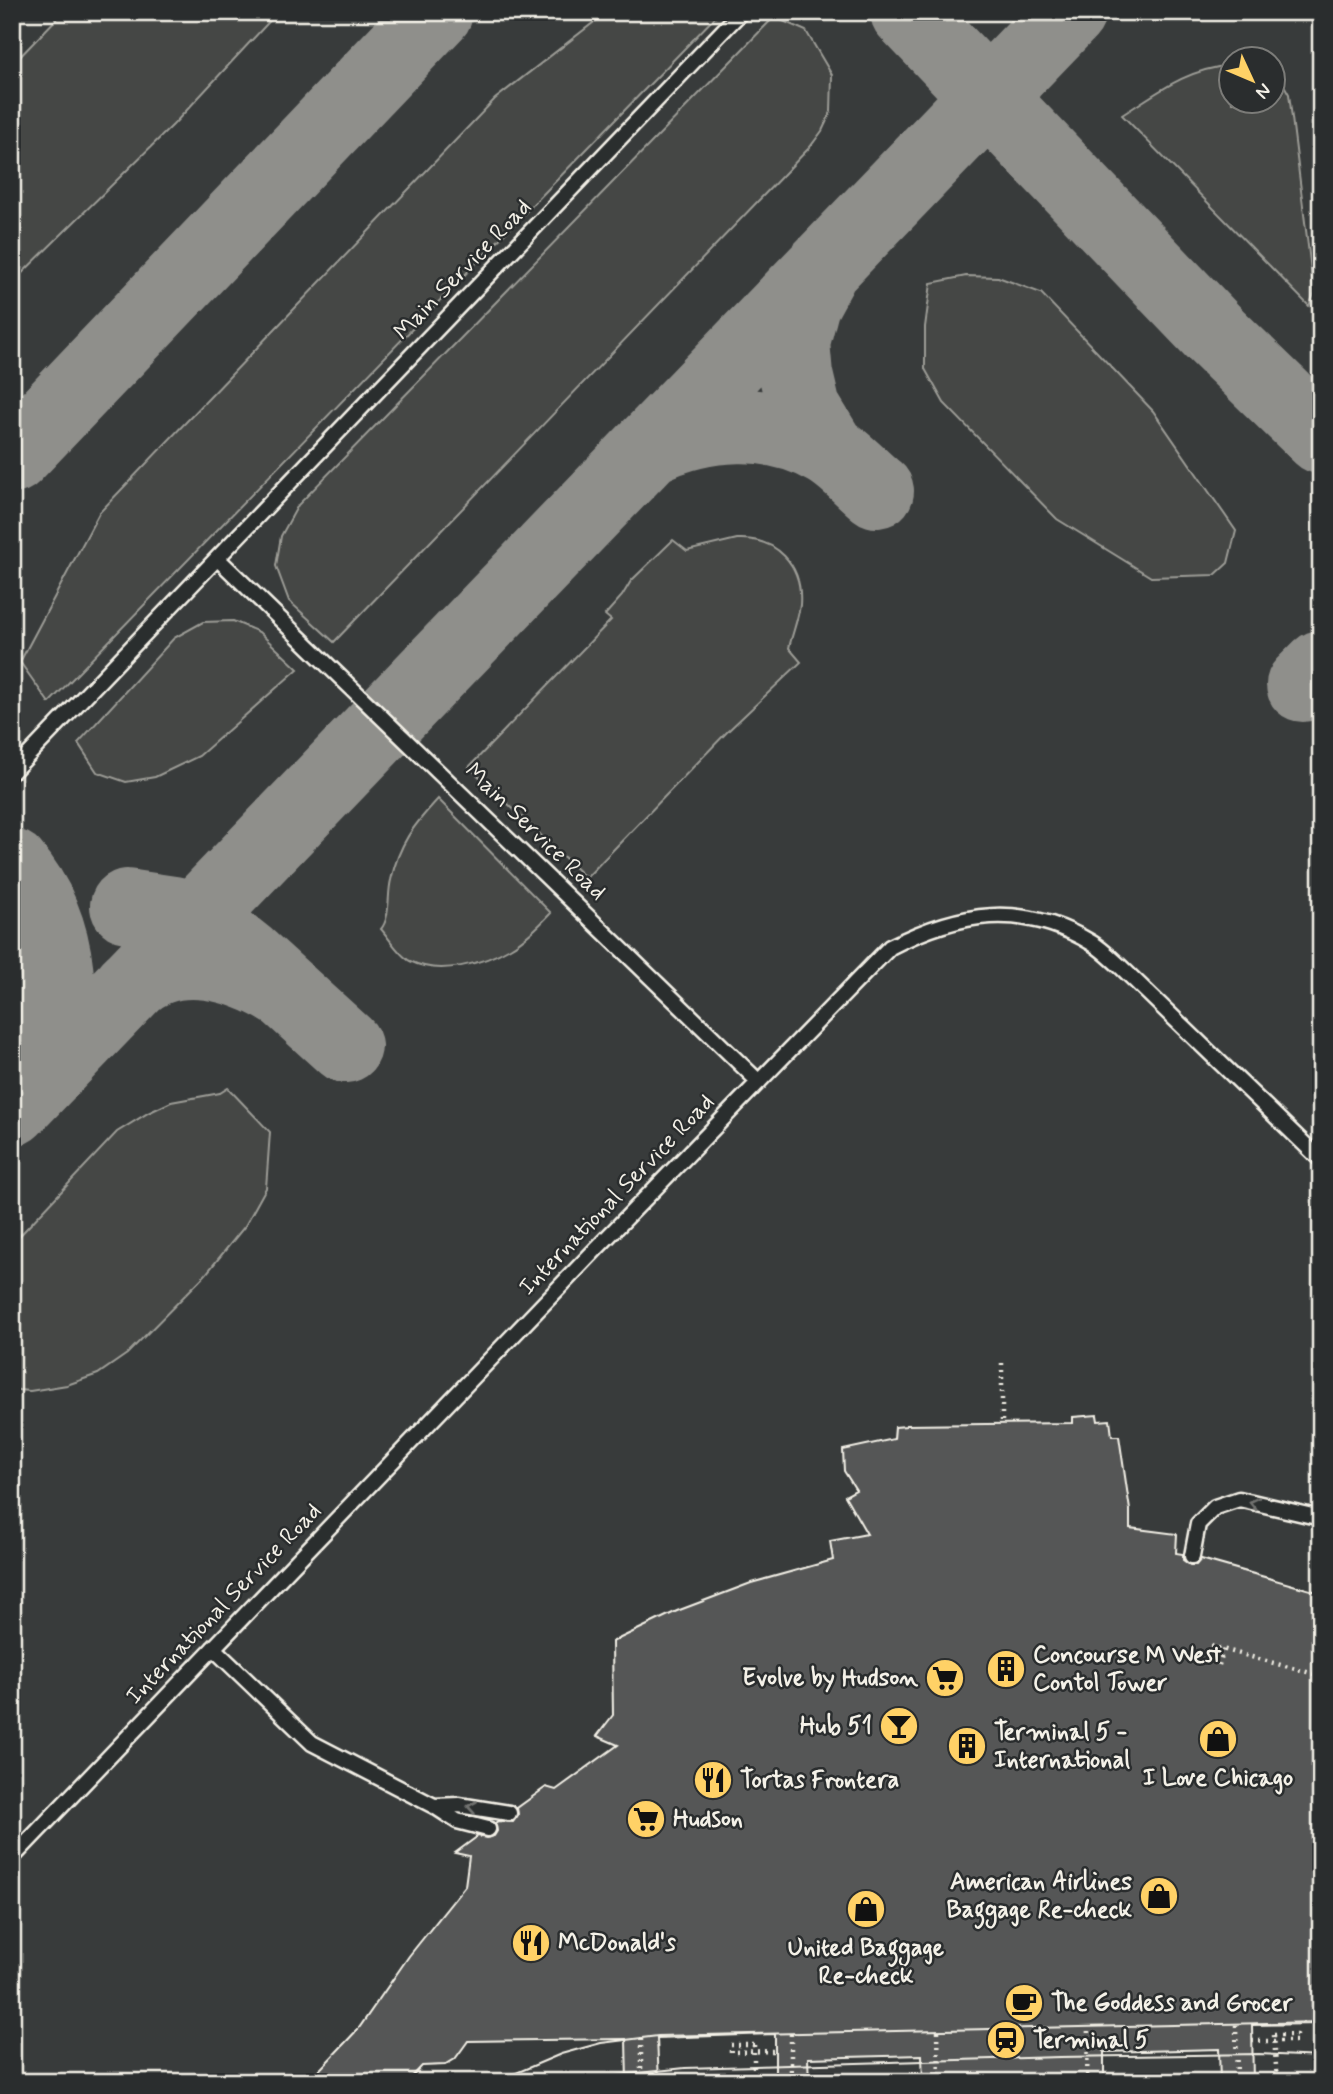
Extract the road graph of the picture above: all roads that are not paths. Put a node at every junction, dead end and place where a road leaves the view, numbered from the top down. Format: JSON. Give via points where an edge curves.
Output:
{"nodes":[{"id":1,"x":741,"y":12,"type":"edge"},
{"id":2,"x":218,"y":559,"type":"junction"},
{"id":3,"x":12,"y":772,"type":"edge"},
{"id":4,"x":759,"y":1082,"type":"junction"},
{"id":5,"x":1321,"y":1160,"type":"edge"},
{"id":6,"x":1321,"y":1518,"type":"edge"},
{"id":7,"x":1192,"y":1556,"type":"dead end"},
{"id":8,"x":213,"y":1647,"type":"junction"},
{"id":9,"x":434,"y":1806,"type":"junction"},
{"id":10,"x":509,"y":1814,"type":"dead end"},
{"id":11,"x":488,"y":1829,"type":"dead end"},
{"id":12,"x":12,"y":1858,"type":"edge"}],
"edges":[{"from":1,"to":2,"type":"lane","name":"Main Service Road"},
{"from":2,"to":3,"type":"lane","name":"Main Service Road"},
{"from":2,"to":4,"type":"lane","name":"Main Service Road"},
{"from":4,"to":5,"type":"lane","name":"International Service Road","via":[[890,947],[953,921],[1013,915],[1041,921],[1093,943]]},
{"from":4,"to":8,"type":"lane","name":"International Service Road"},
{"from":6,"to":7,"type":"lane","one_way":true,"via":[[1239,1499],[1215,1507],[1198,1524]]},
{"from":8,"to":9,"type":"lane","via":[[313,1743]]},
{"from":8,"to":12,"type":"lane","name":"International Service Road"},
{"from":10,"to":9,"type":"lane","one_way":true,"via":[[459,1805]]},
{"from":9,"to":11,"type":"lane","via":[[457,1821]]}]}
